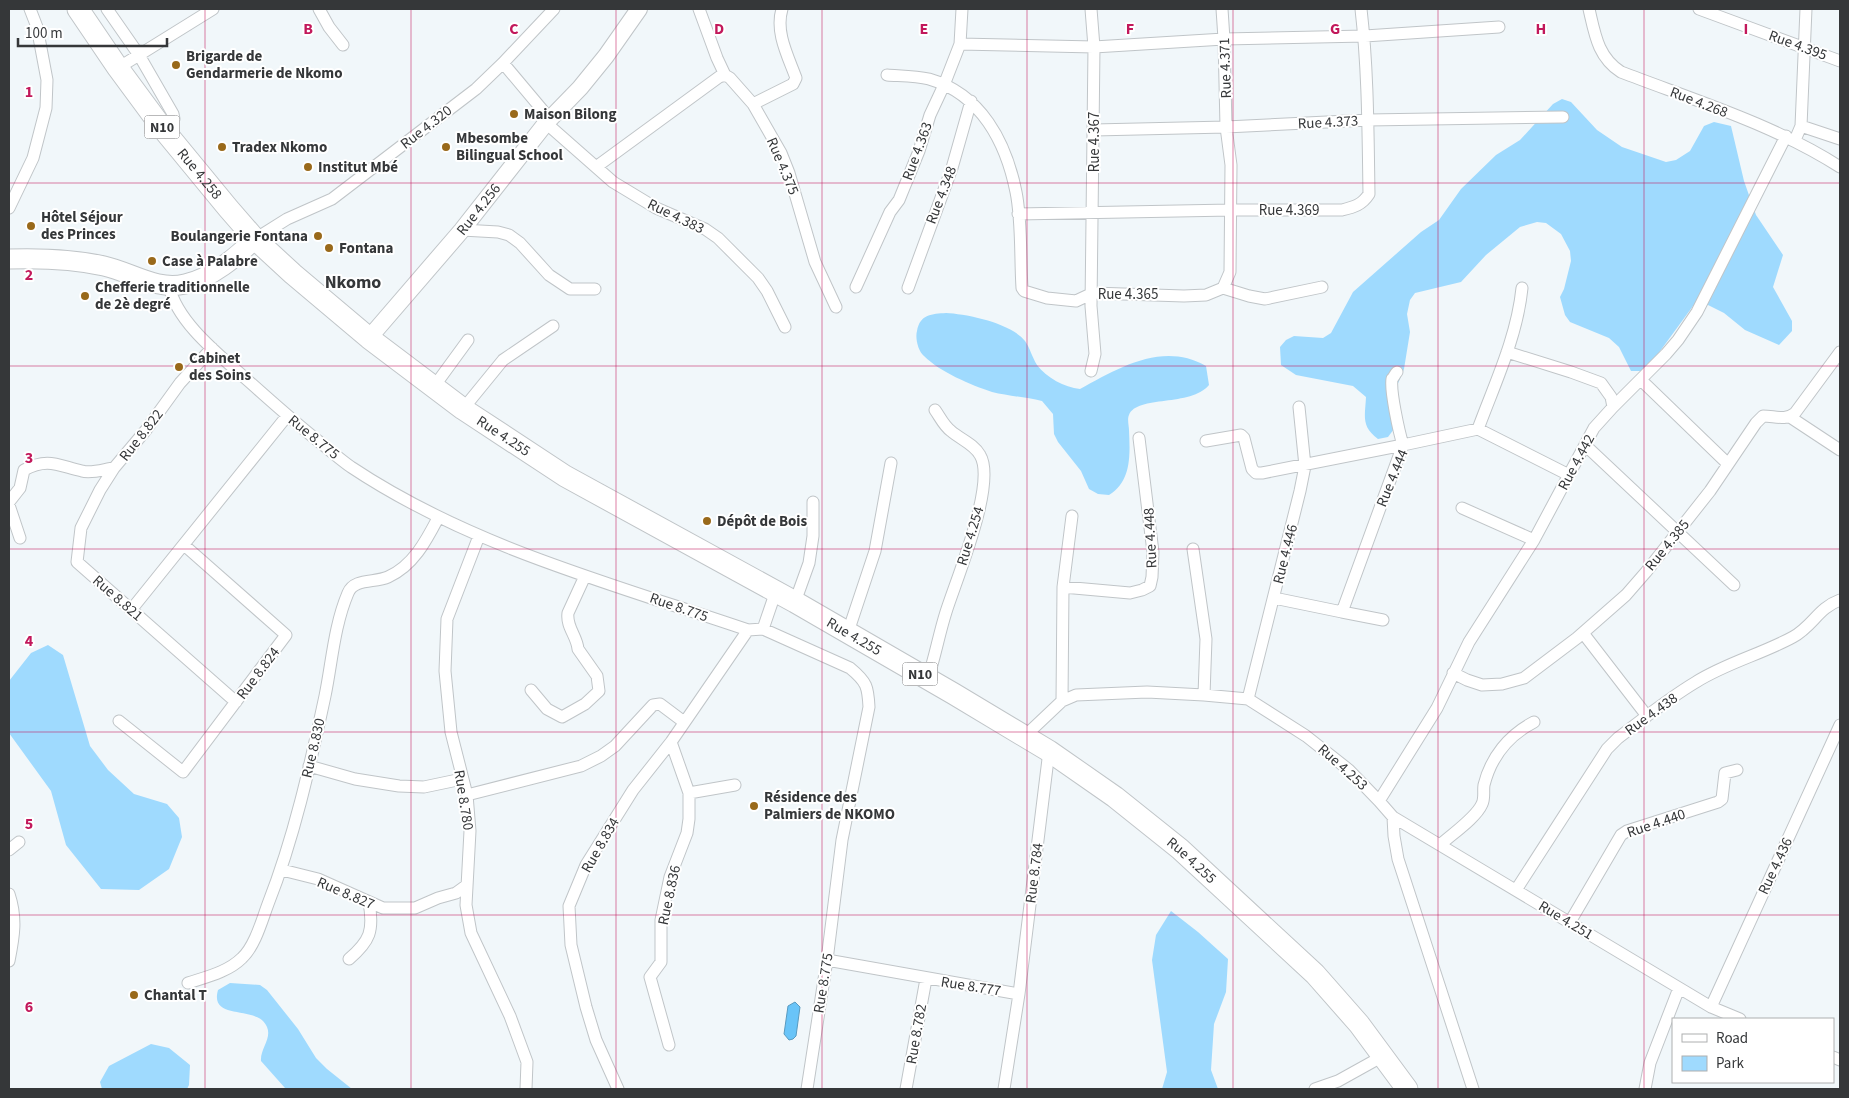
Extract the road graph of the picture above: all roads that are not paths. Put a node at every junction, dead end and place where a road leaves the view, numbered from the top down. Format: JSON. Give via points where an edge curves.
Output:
{"nodes":[{"id":1,"x":30,"y":9,"type":"edge"},
{"id":2,"x":78,"y":9,"type":"edge"},
{"id":3,"x":107,"y":9,"type":"edge"},
{"id":4,"x":213,"y":9,"type":"edge"},
{"id":5,"x":319,"y":9,"type":"edge"},
{"id":6,"x":554,"y":9,"type":"edge"},
{"id":7,"x":640,"y":9,"type":"edge"},
{"id":8,"x":699,"y":9,"type":"edge"},
{"id":9,"x":782,"y":9,"type":"edge"},
{"id":10,"x":962,"y":9,"type":"edge"},
{"id":11,"x":1091,"y":9,"type":"edge"},
{"id":12,"x":1222,"y":9,"type":"edge"},
{"id":13,"x":1362,"y":9,"type":"edge"},
{"id":14,"x":1589,"y":9,"type":"edge"},
{"id":15,"x":1699,"y":9,"type":"edge"},
{"id":16,"x":1806,"y":9,"type":"edge"},
{"id":17,"x":1499,"y":27,"type":"dead end"},
{"id":18,"x":1364,"y":36,"type":"junction"},
{"id":19,"x":1224,"y":38,"type":"junction"},
{"id":20,"x":960,"y":44,"type":"junction"},
{"id":21,"x":343,"y":45,"type":"dead end"},
{"id":22,"x":1094,"y":47,"type":"junction"},
{"id":23,"x":1804,"y":48,"type":"junction"},
{"id":24,"x":139,"y":55,"type":"junction"},
{"id":25,"x":1840,"y":60,"type":"edge"},
{"id":26,"x":503,"y":63,"type":"junction"},
{"id":27,"x":118,"y":68,"type":"junction"},
{"id":28,"x":887,"y":74,"type":"dead end"},
{"id":29,"x":725,"y":75,"type":"junction"},
{"id":30,"x":944,"y":85,"type":"junction"},
{"id":31,"x":971,"y":101,"type":"junction"},
{"id":32,"x":753,"y":104,"type":"junction"},
{"id":33,"x":1563,"y":117,"type":"dead end"},
{"id":34,"x":1368,"y":120,"type":"junction"},
{"id":35,"x":548,"y":121,"type":"junction"},
{"id":36,"x":1800,"y":126,"type":"junction"},
{"id":37,"x":1226,"y":127,"type":"junction"},
{"id":38,"x":163,"y":129,"type":"junction"},
{"id":39,"x":1094,"y":130,"type":"junction"},
{"id":40,"x":1790,"y":138,"type":"junction"},
{"id":41,"x":1840,"y":139,"type":"edge"},
{"id":42,"x":596,"y":167,"type":"junction"},
{"id":43,"x":1840,"y":167,"type":"edge"},
{"id":44,"x":9,"y":208,"type":"edge"},
{"id":45,"x":1231,"y":210,"type":"junction"},
{"id":46,"x":1093,"y":213,"type":"junction"},
{"id":47,"x":1018,"y":214,"type":"junction"},
{"id":48,"x":462,"y":230,"type":"junction"},
{"id":49,"x":255,"y":239,"type":"junction"},
{"id":50,"x":9,"y":259,"type":"edge"},
{"id":51,"x":169,"y":286,"type":"junction"},
{"id":52,"x":856,"y":287,"type":"dead end"},
{"id":53,"x":1322,"y":287,"type":"dead end"},
{"id":54,"x":595,"y":288,"type":"dead end"},
{"id":55,"x":908,"y":288,"type":"dead end"},
{"id":56,"x":1223,"y":288,"type":"junction"},
{"id":57,"x":1522,"y":288,"type":"dead end"},
{"id":58,"x":1093,"y":292,"type":"junction"},
{"id":59,"x":836,"y":307,"type":"dead end"},
{"id":60,"x":553,"y":326,"type":"dead end"},
{"id":61,"x":785,"y":328,"type":"dead end"},
{"id":62,"x":369,"y":338,"type":"junction"},
{"id":63,"x":468,"y":340,"type":"dead end"},
{"id":64,"x":212,"y":348,"type":"junction"},
{"id":65,"x":1507,"y":352,"type":"junction"},
{"id":66,"x":1839,"y":357,"type":"edge"},
{"id":67,"x":1091,"y":371,"type":"dead end"},
{"id":68,"x":1397,"y":372,"type":"dead end"},
{"id":69,"x":1641,"y":380,"type":"junction"},
{"id":70,"x":433,"y":388,"type":"junction"},
{"id":71,"x":1299,"y":407,"type":"dead end"},
{"id":72,"x":1613,"y":407,"type":"junction"},
{"id":73,"x":463,"y":409,"type":"junction"},
{"id":74,"x":935,"y":410,"type":"dead end"},
{"id":75,"x":287,"y":416,"type":"junction"},
{"id":76,"x":1790,"y":417,"type":"junction"},
{"id":77,"x":1478,"y":429,"type":"junction"},
{"id":78,"x":1139,"y":438,"type":"dead end"},
{"id":79,"x":1206,"y":441,"type":"dead end"},
{"id":80,"x":1403,"y":445,"type":"junction"},
{"id":81,"x":1584,"y":445,"type":"junction"},
{"id":82,"x":1840,"y":450,"type":"edge"},
{"id":83,"x":891,"y":463,"type":"dead end"},
{"id":84,"x":1728,"y":464,"type":"junction"},
{"id":85,"x":1305,"y":466,"type":"junction"},
{"id":86,"x":114,"y":468,"type":"junction"},
{"id":87,"x":1569,"y":475,"type":"junction"},
{"id":88,"x":813,"y":502,"type":"dead end"},
{"id":89,"x":9,"y":503,"type":"edge"},
{"id":90,"x":1462,"y":508,"type":"dead end"},
{"id":91,"x":1072,"y":516,"type":"dead end"},
{"id":92,"x":438,"y":518,"type":"junction"},
{"id":93,"x":1678,"y":533,"type":"junction"},
{"id":94,"x":479,"y":536,"type":"junction"},
{"id":95,"x":20,"y":538,"type":"dead end"},
{"id":96,"x":1534,"y":540,"type":"junction"},
{"id":97,"x":184,"y":544,"type":"junction"},
{"id":98,"x":1193,"y":549,"type":"dead end"},
{"id":99,"x":585,"y":576,"type":"junction"},
{"id":100,"x":1734,"y":585,"type":"dead end"},
{"id":101,"x":1063,"y":587,"type":"junction"},
{"id":102,"x":776,"y":592,"type":"junction"},
{"id":103,"x":1274,"y":598,"type":"junction"},
{"id":104,"x":1840,"y":600,"type":"edge"},
{"id":105,"x":795,"y":602,"type":"junction"},
{"id":106,"x":131,"y":610,"type":"junction"},
{"id":107,"x":1342,"y":612,"type":"junction"},
{"id":108,"x":1383,"y":620,"type":"dead end"},
{"id":109,"x":763,"y":629,"type":"junction"},
{"id":110,"x":748,"y":630,"type":"junction"},
{"id":111,"x":848,"y":632,"type":"junction"},
{"id":112,"x":1583,"y":633,"type":"junction"},
{"id":113,"x":1453,"y":673,"type":"junction"},
{"id":114,"x":928,"y":678,"type":"junction"},
{"id":115,"x":531,"y":690,"type":"dead end"},
{"id":116,"x":1204,"y":695,"type":"junction"},
{"id":117,"x":1248,"y":700,"type":"junction"},
{"id":118,"x":1062,"y":701,"type":"junction"},
{"id":119,"x":236,"y":702,"type":"junction"},
{"id":120,"x":1647,"y":716,"type":"junction"},
{"id":121,"x":119,"y":721,"type":"dead end"},
{"id":122,"x":684,"y":722,"type":"junction"},
{"id":123,"x":1534,"y":722,"type":"dead end"},
{"id":124,"x":1840,"y":725,"type":"edge"},
{"id":125,"x":1025,"y":736,"type":"junction"},
{"id":126,"x":671,"y":742,"type":"junction"},
{"id":127,"x":1049,"y":752,"type":"junction"},
{"id":128,"x":309,"y":766,"type":"junction"},
{"id":129,"x":1737,"y":770,"type":"dead end"},
{"id":130,"x":462,"y":779,"type":"junction"},
{"id":131,"x":735,"y":784,"type":"dead end"},
{"id":132,"x":689,"y":793,"type":"junction"},
{"id":133,"x":467,"y":795,"type":"junction"},
{"id":134,"x":1379,"y":801,"type":"junction"},
{"id":135,"x":1393,"y":817,"type":"junction"},
{"id":136,"x":19,"y":842,"type":"dead end"},
{"id":137,"x":1440,"y":845,"type":"junction"},
{"id":138,"x":9,"y":850,"type":"edge"},
{"id":139,"x":282,"y":870,"type":"junction"},
{"id":140,"x":467,"y":885,"type":"junction"},
{"id":141,"x":1516,"y":890,"type":"junction"},
{"id":142,"x":9,"y":894,"type":"edge"},
{"id":143,"x":369,"y":902,"type":"junction"},
{"id":144,"x":1570,"y":922,"type":"junction"},
{"id":145,"x":349,"y":959,"type":"dead end"},
{"id":146,"x":827,"y":960,"type":"junction"},
{"id":147,"x":9,"y":961,"type":"edge"},
{"id":148,"x":926,"y":979,"type":"junction"},
{"id":149,"x":188,"y":983,"type":"dead end"},
{"id":150,"x":1679,"y":988,"type":"junction"},
{"id":151,"x":1019,"y":994,"type":"junction"},
{"id":152,"x":1711,"y":1007,"type":"junction"},
{"id":153,"x":1738,"y":1018,"type":"edge"},
{"id":154,"x":668,"y":1045,"type":"dead end"},
{"id":155,"x":1383,"y":1056,"type":"junction"},
{"id":156,"x":526,"y":1089,"type":"edge"},
{"id":157,"x":618,"y":1089,"type":"edge"},
{"id":158,"x":806,"y":1089,"type":"edge"},
{"id":159,"x":906,"y":1089,"type":"edge"},
{"id":160,"x":1004,"y":1089,"type":"edge"},
{"id":161,"x":1315,"y":1089,"type":"edge"},
{"id":162,"x":1407,"y":1089,"type":"edge"},
{"id":163,"x":1473,"y":1089,"type":"edge"},
{"id":164,"x":1645,"y":1089,"type":"edge"}],
"edges":[{"from":1,"to":44,"type":"street","via":[[37,27],[47,80],[46,108],[33,158]]},
{"from":2,"to":27,"type":"highway","name":"Rue 4.258","number":"N10"},
{"from":3,"to":24,"type":"street"},
{"from":4,"to":24,"type":"street"},
{"from":5,"to":21,"type":"street"},
{"from":6,"to":26,"type":"street","name":"Rue 4.320"},
{"from":7,"to":35,"type":"street","name":"Rue 4.256","via":[[580,88]]},
{"from":8,"to":29,"type":"street","name":"Rue 4.375"},
{"from":9,"to":32,"type":"street","via":[[781,36],[796,78],[793,84]]},
{"from":10,"to":20,"type":"street","name":"Rue 4.363"},
{"from":11,"to":22,"type":"street","name":"Rue 4.367"},
{"from":12,"to":19,"type":"street","name":"Rue 4.371"},
{"from":13,"to":18,"type":"street","name":"Rue 4.369"},
{"from":14,"to":40,"type":"street","name":"Rue 4.268","via":[[1602,54],[1611,65]]},
{"from":15,"to":23,"type":"street","name":"Rue 4.395"},
{"from":16,"to":23,"type":"street","name":"Rue 4.442"},
{"from":17,"to":18,"type":"street"},
{"from":18,"to":19,"type":"street"},
{"from":18,"to":34,"type":"street","name":"Rue 4.369"},
{"from":19,"to":22,"type":"street"},
{"from":19,"to":37,"type":"street","name":"Rue 4.371"},
{"from":20,"to":22,"type":"street"},
{"from":20,"to":30,"type":"street","name":"Rue 4.363"},
{"from":22,"to":39,"type":"street","name":"Rue 4.367"},
{"from":23,"to":25,"type":"street","name":"Rue 4.395"},
{"from":23,"to":36,"type":"street","name":"Rue 4.442"},
{"from":24,"to":27,"type":"street"},
{"from":24,"to":38,"type":"street","via":[[174,119]]},
{"from":26,"to":35,"type":"street","name":"Rue 4.383"},
{"from":26,"to":49,"type":"street","name":"Rue 4.320","via":[[476,89],[332,199],[287,219]]},
{"from":27,"to":38,"type":"highway","name":"Rue 4.258","number":"N10"},
{"from":28,"to":30,"type":"street","name":"Rue 4.365","via":[[928,79]]},
{"from":29,"to":32,"type":"street","name":"Rue 4.375"},
{"from":29,"to":42,"type":"street"},
{"from":30,"to":31,"type":"street","name":"Rue 4.365"},
{"from":30,"to":52,"type":"street","name":"Rue 4.363","via":[[899,200],[890,212]]},
{"from":31,"to":47,"type":"street","name":"Rue 4.365","via":[[1003,147],[1016,192]]},
{"from":31,"to":55,"type":"street","name":"Rue 4.348","via":[[952,168]]},
{"from":32,"to":59,"type":"street","name":"Rue 4.375","via":[[782,153],[815,262]]},
{"from":33,"to":34,"type":"street","name":"Rue 4.373"},
{"from":34,"to":37,"type":"street","name":"Rue 4.373"},
{"from":34,"to":45,"type":"street","name":"Rue 4.369","via":[[1369,194],[1357,206],[1342,210]]},
{"from":35,"to":42,"type":"street","name":"Rue 4.383"},
{"from":35,"to":48,"type":"street","name":"Rue 4.256"},
{"from":36,"to":40,"type":"street","name":"Rue 4.442"},
{"from":36,"to":41,"type":"street"},
{"from":37,"to":39,"type":"street","name":"Rue 4.373"},
{"from":37,"to":45,"type":"street","name":"Rue 4.371","via":[[1231,165]]},
{"from":38,"to":49,"type":"highway","name":"Rue 4.258","number":"N10"},
{"from":39,"to":46,"type":"street","name":"Rue 4.367"},
{"from":40,"to":43,"type":"street","name":"Rue 4.268"},
{"from":40,"to":69,"type":"street","name":"Rue 4.442","via":[[1697,312],[1678,340]]},
{"from":42,"to":61,"type":"street","name":"Rue 4.383","via":[[613,182],[656,208],[718,238],[768,291]]},
{"from":45,"to":46,"type":"street","name":"Rue 4.369"},
{"from":45,"to":56,"type":"street","via":[[1230,272]]},
{"from":46,"to":47,"type":"street","name":"Rue 4.369"},
{"from":46,"to":58,"type":"street","name":"Rue 4.367"},
{"from":47,"to":58,"type":"street","name":"Rue 4.365","via":[[1024,291],[1047,298],[1076,301]]},
{"from":48,"to":54,"type":"street","via":[[509,235],[549,275],[570,289]]},
{"from":48,"to":62,"type":"street","name":"Rue 4.256"},
{"from":49,"to":51,"type":"main road","via":[[207,276]]},
{"from":49,"to":62,"type":"highway","name":"Rue 4.255","number":"N10"},
{"from":50,"to":51,"type":"main road","via":[[73,260],[105,266]]},
{"from":51,"to":64,"type":"street","name":"Rue 8.775","via":[[172,299],[182,314]]},
{"from":53,"to":56,"type":"street","via":[[1265,298]]},
{"from":56,"to":58,"type":"street","name":"Rue 4.365","via":[[1206,295],[1184,296]]},
{"from":57,"to":65,"type":"street"},
{"from":58,"to":67,"type":"street","name":"Rue 4.367","via":[[1095,354]]},
{"from":60,"to":73,"type":"street","via":[[503,360]]},
{"from":62,"to":70,"type":"highway","name":"Rue 4.255","number":"N10"},
{"from":63,"to":70,"type":"street"},
{"from":64,"to":75,"type":"street","name":"Rue 8.775"},
{"from":64,"to":86,"type":"street","name":"Rue 8.822"},
{"from":65,"to":72,"type":"street","via":[[1601,383],[1611,397]]},
{"from":65,"to":77,"type":"street"},
{"from":66,"to":76,"type":"street"},
{"from":68,"to":80,"type":"street","via":[[1392,379]]},
{"from":69,"to":72,"type":"street","name":"Rue 4.442"},
{"from":69,"to":84,"type":"street"},
{"from":70,"to":73,"type":"highway","name":"Rue 4.255","number":"N10"},
{"from":71,"to":85,"type":"street","name":"Rue 4.446"},
{"from":72,"to":81,"type":"street","name":"Rue 4.442"},
{"from":73,"to":102,"type":"highway","name":"Rue 4.255","number":"N10","via":[[565,476]]},
{"from":74,"to":114,"type":"street","name":"Rue 4.254","via":[[949,430],[980,454],[985,466],[978,515]]},
{"from":75,"to":92,"type":"street","name":"Rue 8.775","via":[[351,467]]},
{"from":75,"to":97,"type":"street"},
{"from":76,"to":82,"type":"street"},
{"from":76,"to":84,"type":"street","name":"Rue 4.385","via":[[1763,416]]},
{"from":77,"to":80,"type":"street","name":"Rue 4.444"},
{"from":77,"to":87,"type":"street"},
{"from":78,"to":101,"type":"street","name":"Rue 4.448","via":[[1153,552],[1150,586],[1119,593]]},
{"from":79,"to":85,"type":"street","via":[[1241,435],[1256,473]]},
{"from":80,"to":85,"type":"street"},
{"from":80,"to":107,"type":"street","name":"Rue 4.444"},
{"from":81,"to":87,"type":"street","name":"Rue 4.442"},
{"from":81,"to":93,"type":"street"},
{"from":83,"to":111,"type":"street","via":[[875,551]]},
{"from":84,"to":93,"type":"street","name":"Rue 4.385"},
{"from":85,"to":103,"type":"street","name":"Rue 4.446"},
{"from":86,"to":89,"type":"street","name":"Rue 8.822","via":[[84,472],[55,463],[36,464],[24,470],[20,488]]},
{"from":86,"to":106,"type":"street","name":"Rue 8.821","via":[[80,528],[77,562]]},
{"from":87,"to":96,"type":"street","name":"Rue 4.442"},
{"from":88,"to":105,"type":"street","via":[[809,562]]},
{"from":89,"to":95,"type":"street","name":"Rue 8.822"},
{"from":90,"to":96,"type":"street"},
{"from":91,"to":101,"type":"street"},
{"from":92,"to":94,"type":"street","name":"Rue 8.775"},
{"from":92,"to":128,"type":"street","name":"Rue 8.830","via":[[427,540],[397,572],[387,578],[356,584],[348,592],[336,631]]},
{"from":93,"to":100,"type":"street"},
{"from":93,"to":112,"type":"street","name":"Rue 4.385","via":[[1626,595]]},
{"from":94,"to":99,"type":"street","name":"Rue 8.775"},
{"from":94,"to":130,"type":"street","name":"Rue 8.780","via":[[447,619],[444,671],[451,732]]},
{"from":96,"to":113,"type":"street","name":"Rue 4.442","via":[[1468,642]]},
{"from":97,"to":106,"type":"street"},
{"from":97,"to":119,"type":"street","name":"Rue 8.824","via":[[286,635]]},
{"from":98,"to":116,"type":"street","via":[[1206,640]]},
{"from":99,"to":110,"type":"street","name":"Rue 8.775"},
{"from":99,"to":115,"type":"street","via":[[567,619],[578,649],[597,676],[598,690],[585,704],[562,717],[547,709]]},
{"from":101,"to":118,"type":"street"},
{"from":102,"to":105,"type":"highway","name":"Rue 4.255","number":"N10"},
{"from":102,"to":109,"type":"street"},
{"from":103,"to":107,"type":"street"},
{"from":103,"to":117,"type":"street","name":"Rue 4.446"},
{"from":104,"to":120,"type":"street","name":"Rue 4.438","via":[[1820,611],[1792,638],[1696,682]]},
{"from":105,"to":111,"type":"highway","name":"Rue 4.255","number":"N10"},
{"from":106,"to":119,"type":"street","name":"Rue 8.821"},
{"from":107,"to":108,"type":"street"},
{"from":109,"to":110,"type":"street","name":"Rue 8.775"},
{"from":109,"to":146,"type":"street","name":"Rue 8.775","via":[[850,668],[868,688],[869,707],[842,840]]},
{"from":110,"to":122,"type":"street","name":"Rue 8.834"},
{"from":111,"to":114,"type":"highway","name":"Rue 4.255","number":"N10"},
{"from":112,"to":113,"type":"street","name":"Rue 4.385","via":[[1524,678],[1482,685]]},
{"from":112,"to":120,"type":"street"},
{"from":113,"to":134,"type":"street","name":"Rue 4.442","via":[[1437,708]]},
{"from":114,"to":125,"type":"highway","name":"Rue 4.255","number":"N10"},
{"from":116,"to":117,"type":"street","name":"Rue 4.253"},
{"from":116,"to":118,"type":"street","name":"Rue 4.253","via":[[1112,693],[1076,695]]},
{"from":117,"to":134,"type":"street","name":"Rue 4.253","via":[[1306,736],[1349,770]]},
{"from":118,"to":125,"type":"street","name":"Rue 4.253"},
{"from":119,"to":121,"type":"street","name":"Rue 8.824","via":[[183,772]]},
{"from":120,"to":141,"type":"street","name":"Rue 4.438","via":[[1607,749]]},
{"from":122,"to":126,"type":"street","name":"Rue 8.834"},
{"from":122,"to":133,"type":"street","via":[[657,703],[615,746],[581,766]]},
{"from":123,"to":137,"type":"street","via":[[1517,733],[1498,753],[1487,776],[1482,804],[1477,812]]},
{"from":124,"to":152,"type":"street","name":"Rue 4.436"},
{"from":125,"to":127,"type":"highway","name":"Rue 4.255","number":"N10"},
{"from":126,"to":132,"type":"street","name":"Rue 8.836"},
{"from":126,"to":157,"type":"street","name":"Rue 8.834","via":[[633,790],[586,865],[569,906],[571,945],[593,1032]]},
{"from":127,"to":151,"type":"street","name":"Rue 8.784"},
{"from":127,"to":155,"type":"highway","name":"Rue 4.255","number":"N10","via":[[1115,797],[1180,849],[1315,974],[1360,1024]]},
{"from":128,"to":130,"type":"street","via":[[355,779],[405,786],[424,787]]},
{"from":128,"to":139,"type":"street","name":"Rue 8.830"},
{"from":129,"to":144,"type":"street","name":"Rue 4.440","via":[[1726,773],[1722,799],[1718,802],[1621,835]]},
{"from":130,"to":133,"type":"street","name":"Rue 8.780"},
{"from":131,"to":132,"type":"street"},
{"from":132,"to":154,"type":"street","name":"Rue 8.836","via":[[687,833],[670,876],[661,920],[661,962],[650,977]]},
{"from":133,"to":140,"type":"street","name":"Rue 8.780","via":[[470,831]]},
{"from":134,"to":135,"type":"street","name":"Rue 4.253"},
{"from":135,"to":137,"type":"street","name":"Rue 4.251"},
{"from":135,"to":163,"type":"street","via":[[1398,859]]},
{"from":136,"to":138,"type":"street"},
{"from":137,"to":141,"type":"street","name":"Rue 4.251"},
{"from":139,"to":143,"type":"street","name":"Rue 8.827","via":[[318,879]]},
{"from":139,"to":149,"type":"street","name":"Rue 8.830","via":[[257,934],[243,958],[230,968]]},
{"from":140,"to":143,"type":"street","name":"Rue 8.827","via":[[416,908],[383,908]]},
{"from":140,"to":156,"type":"street","name":"Rue 8.780","via":[[466,905],[471,933],[510,1016],[527,1062]]},
{"from":141,"to":144,"type":"street","name":"Rue 4.251"},
{"from":142,"to":147,"type":"street","via":[[15,911]]},
{"from":143,"to":145,"type":"street","via":[[369,938]]},
{"from":144,"to":150,"type":"street","name":"Rue 4.251"},
{"from":146,"to":148,"type":"street","name":"Rue 8.777"},
{"from":146,"to":158,"type":"street","name":"Rue 8.775"},
{"from":148,"to":151,"type":"street","name":"Rue 8.777"},
{"from":148,"to":159,"type":"street","name":"Rue 8.782"},
{"from":150,"to":152,"type":"street","name":"Rue 4.251"},
{"from":150,"to":164,"type":"street","via":[[1650,1063]]},
{"from":151,"to":160,"type":"street","name":"Rue 8.777"},
{"from":152,"to":153,"type":"street","name":"Rue 4.251"},
{"from":155,"to":161,"type":"street","via":[[1338,1081]]},
{"from":155,"to":162,"type":"highway","name":"Rue 4.255","number":"N10"}]}
